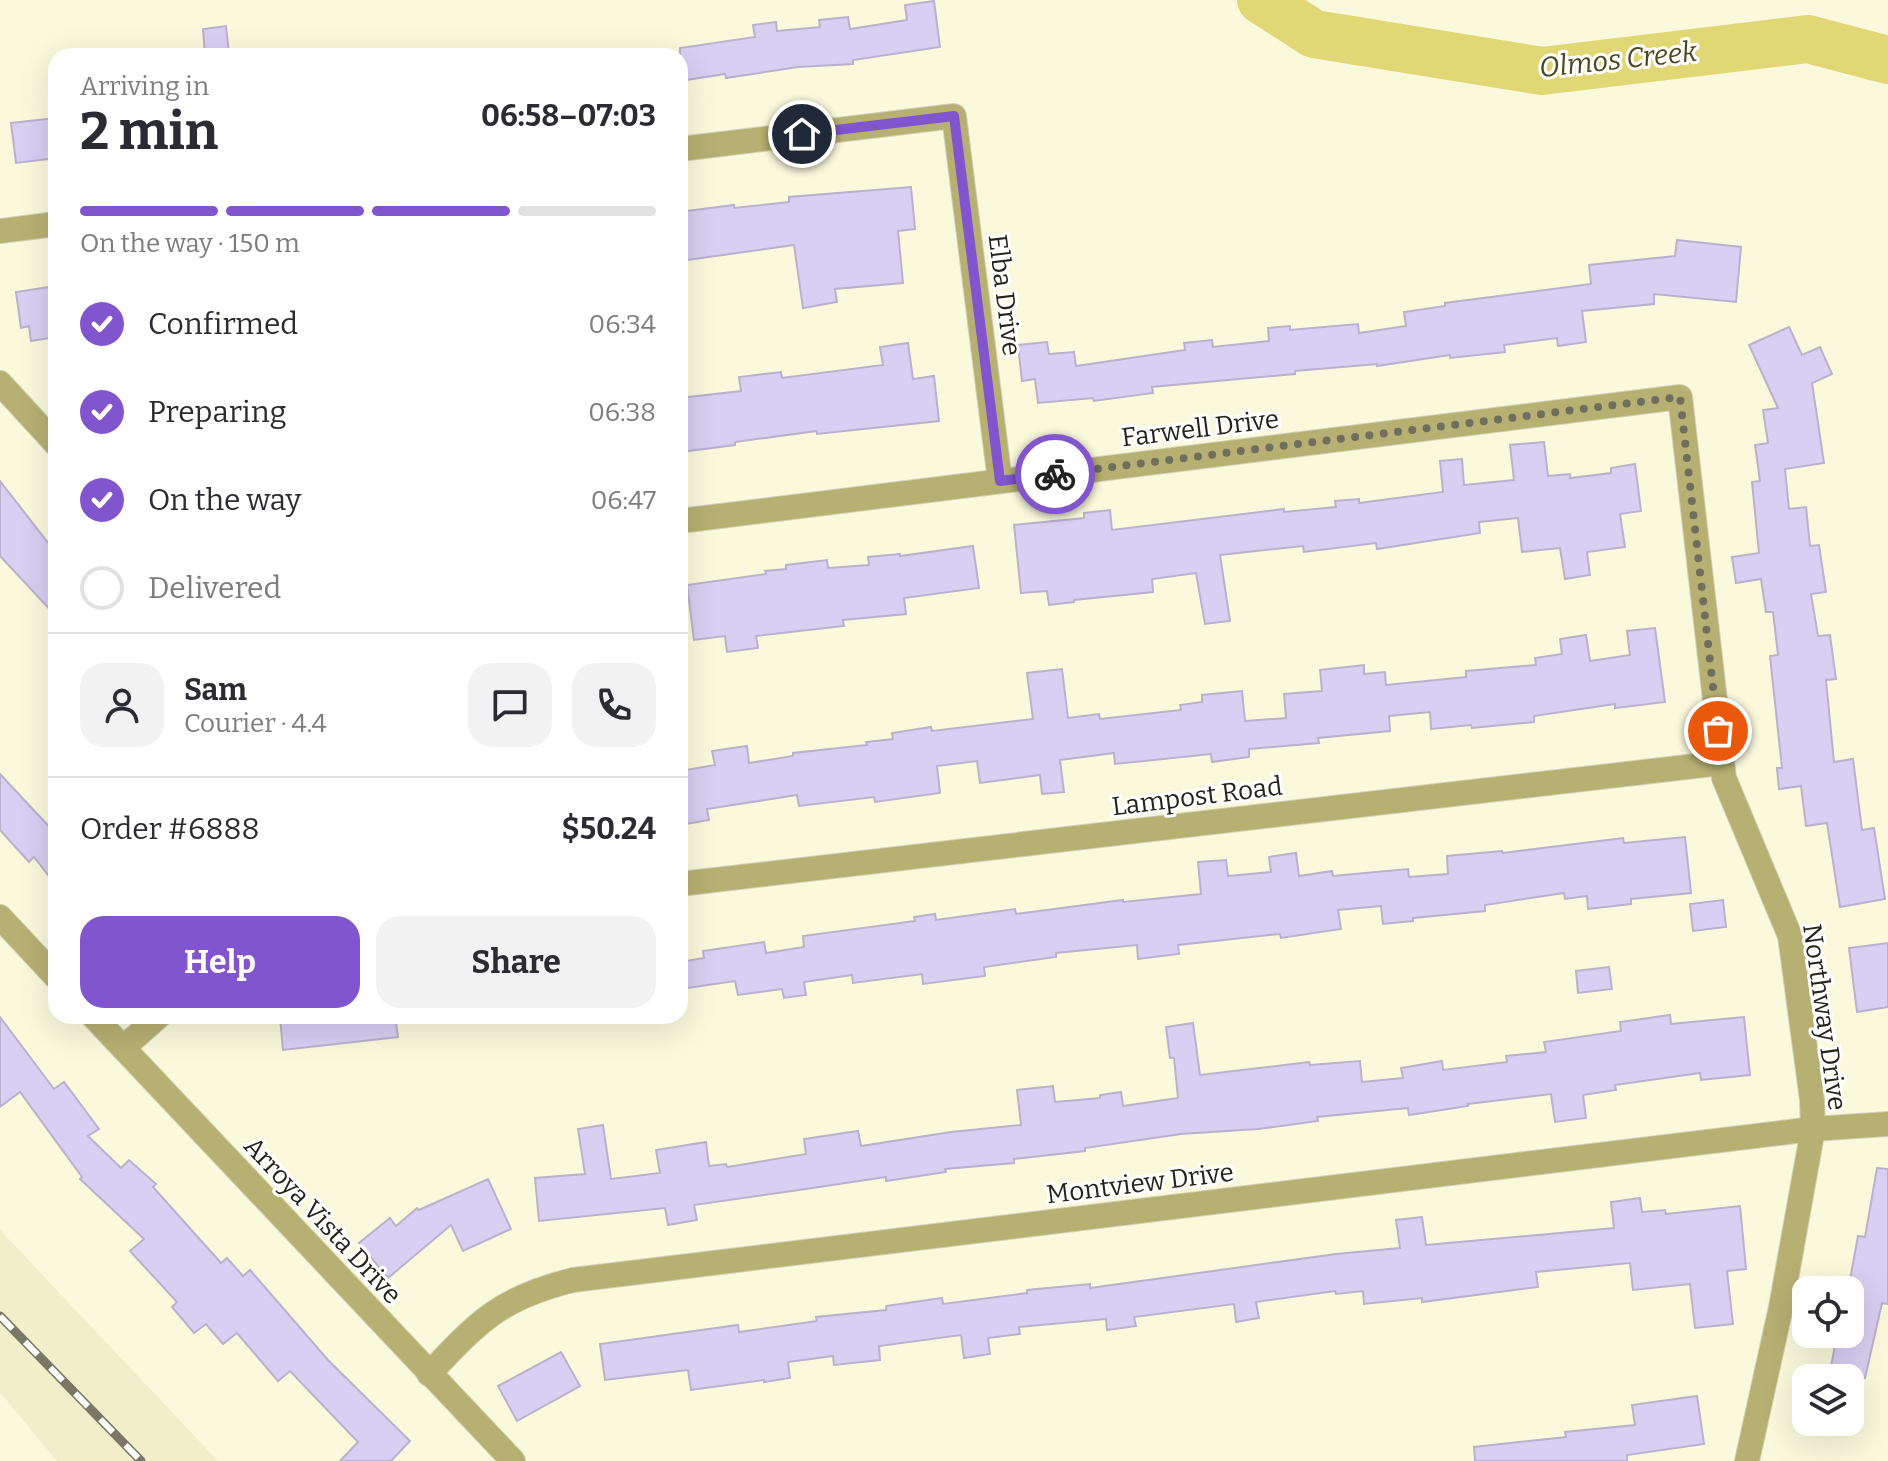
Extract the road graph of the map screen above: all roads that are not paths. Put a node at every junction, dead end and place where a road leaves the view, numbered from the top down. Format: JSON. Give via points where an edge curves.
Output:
{"nodes":[{"id":1,"x":688,"y":148,"type":"edge"},
{"id":2,"x":48,"y":225,"type":"edge"},
{"id":3,"x":0,"y":231,"type":"edge"},
{"id":4,"x":0,"y":383,"type":"edge"},
{"id":5,"x":1680,"y":397,"type":"joint"},
{"id":6,"x":48,"y":435,"type":"edge"},
{"id":7,"x":1000,"y":481,"type":"junction"},
{"id":8,"x":688,"y":520,"type":"edge"},
{"id":9,"x":1721,"y":763,"type":"junction"},
{"id":10,"x":688,"y":883,"type":"edge"},
{"id":11,"x":0,"y":917,"type":"edge"},
{"id":12,"x":48,"y":968,"type":"edge"},
{"id":13,"x":100,"y":1024,"type":"edge"},
{"id":14,"x":150,"y":1024,"type":"edge"},
{"id":15,"x":123,"y":1048,"type":"junction"},
{"id":16,"x":1888,"y":1124,"type":"edge"},
{"id":17,"x":1813,"y":1129,"type":"junction"},
{"id":18,"x":429,"y":1374,"type":"junction"},
{"id":19,"x":513,"y":1461,"type":"edge"},
{"id":20,"x":1747,"y":1461,"type":"edge"}],
"edges":[{"from":1,"to":7,"type":"street","name":"Elba Drive","via":[[954,116]]},
{"from":2,"to":3,"type":"street"},
{"from":4,"to":6,"type":"street"},
{"from":5,"to":7,"type":"street","name":"Farwell Drive"},
{"from":5,"to":9,"type":"street","name":"Northway Drive"},
{"from":7,"to":8,"type":"street","name":"Farwell Drive"},
{"from":9,"to":10,"type":"street","name":"Lampost Road"},
{"from":9,"to":17,"type":"street","name":"Northway Drive","via":[[1790,936]]},
{"from":11,"to":12,"type":"street"},
{"from":13,"to":15,"type":"street","name":"Arroya Vista Drive"},
{"from":14,"to":15,"type":"street"},
{"from":15,"to":18,"type":"street","name":"Arroya Vista Drive"},
{"from":16,"to":17,"type":"street","name":"Montview Drive"},
{"from":17,"to":18,"type":"street","name":"Montview Drive","via":[[573,1280],[502,1305]]},
{"from":17,"to":20,"type":"street","name":"Northway Drive"},
{"from":18,"to":19,"type":"street","name":"Arroya Vista Drive"}]}
